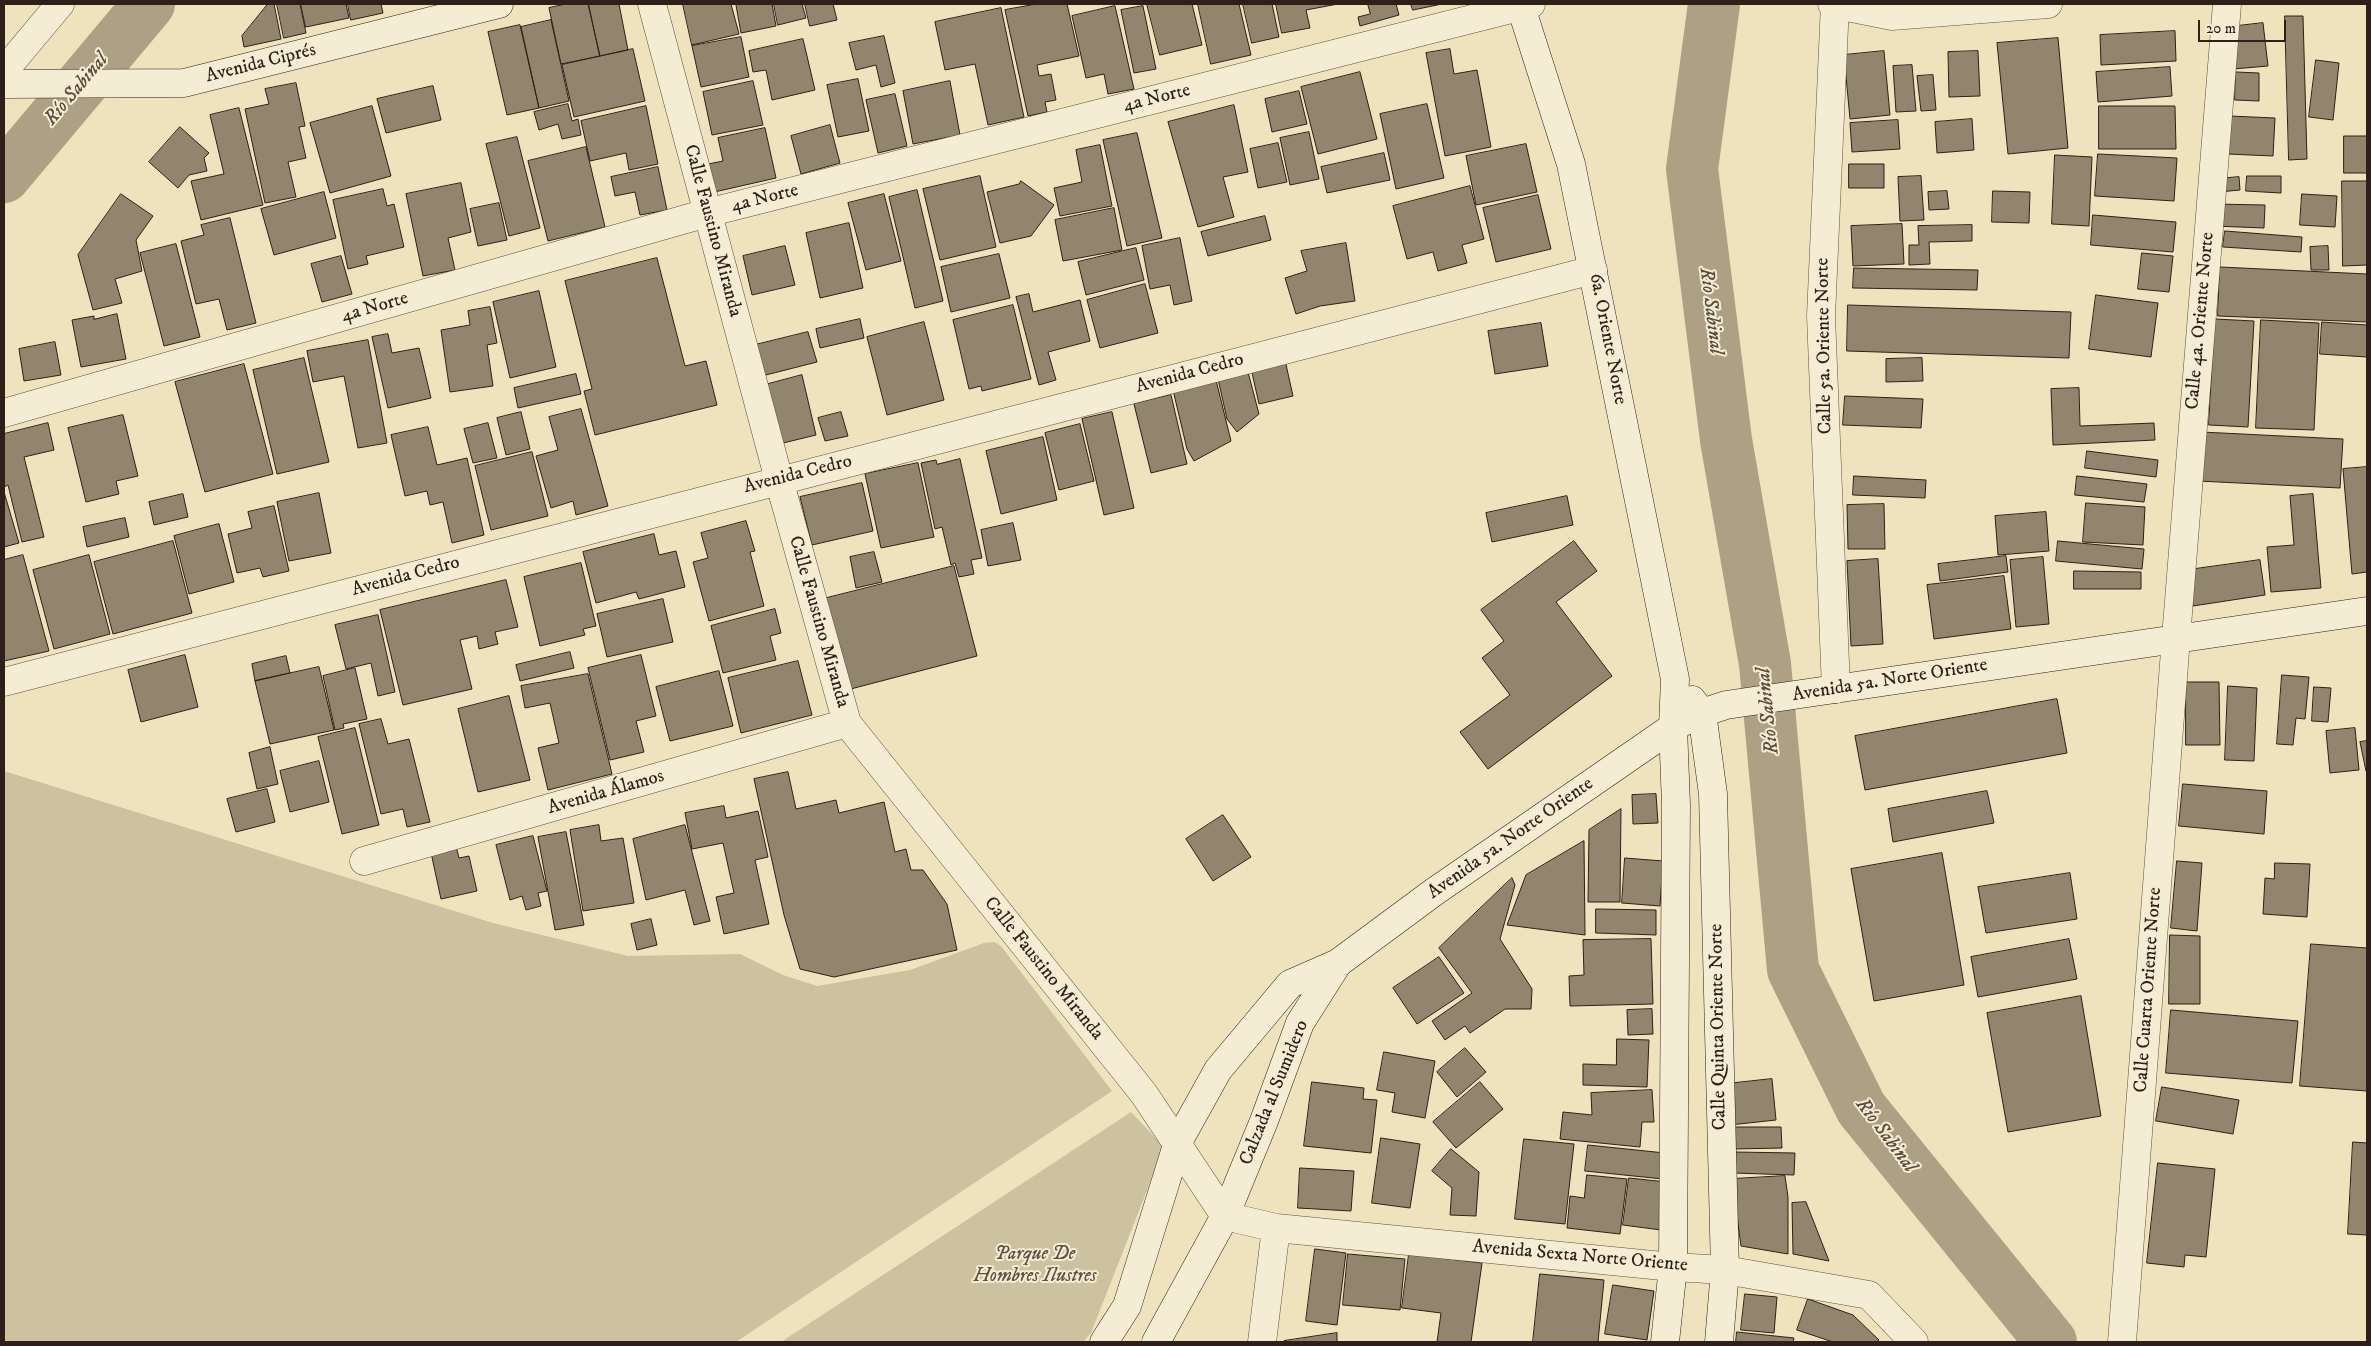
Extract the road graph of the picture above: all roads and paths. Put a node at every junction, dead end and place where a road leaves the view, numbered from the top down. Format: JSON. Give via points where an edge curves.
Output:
{"nodes":[{"id":1,"x":60,"y":4,"type":"edge"},
{"id":2,"x":499,"y":4,"type":"edge"},
{"id":3,"x":652,"y":4,"type":"edge"},
{"id":4,"x":1524,"y":4,"type":"edge"},
{"id":5,"x":1834,"y":4,"type":"edge"},
{"id":6,"x":2048,"y":4,"type":"edge"},
{"id":7,"x":2227,"y":4,"type":"edge"},
{"id":8,"x":9,"y":80,"type":"edge"},
{"id":9,"x":707,"y":213,"type":"junction"},
{"id":10,"x":1593,"y":270,"type":"junction"},
{"id":11,"x":4,"y":413,"type":"edge"},
{"id":12,"x":779,"y":480,"type":"junction"},
{"id":13,"x":2367,"y":611,"type":"edge"},
{"id":14,"x":2176,"y":638,"type":"junction"},
{"id":15,"x":1675,"y":679,"type":"junction"},
{"id":16,"x":4,"y":682,"type":"edge"},
{"id":17,"x":1825,"y":690,"type":"junction"},
{"id":18,"x":1714,"y":709,"type":"junction"},
{"id":19,"x":847,"y":723,"type":"junction"},
{"id":20,"x":1673,"y":727,"type":"junction"},
{"id":21,"x":364,"y":862,"type":"dead end"},
{"id":22,"x":1338,"y":963,"type":"junction"},
{"id":23,"x":1178,"y":1142,"type":"junction"},
{"id":24,"x":1225,"y":1216,"type":"junction"},
{"id":25,"x":1276,"y":1228,"type":"junction"},
{"id":26,"x":1673,"y":1267,"type":"junction"},
{"id":27,"x":1725,"y":1270,"type":"junction"},
{"id":28,"x":1104,"y":1342,"type":"edge"},
{"id":29,"x":1156,"y":1342,"type":"edge"},
{"id":30,"x":1262,"y":1342,"type":"edge"},
{"id":31,"x":1665,"y":1342,"type":"edge"},
{"id":32,"x":1719,"y":1342,"type":"edge"},
{"id":33,"x":1914,"y":1342,"type":"edge"},
{"id":34,"x":2122,"y":1342,"type":"edge"}],
"edges":[{"from":1,"to":8,"type":"street"},
{"from":2,"to":8,"type":"street","name":"Avenida Ciprés","via":[[184,83]]},
{"from":3,"to":9,"type":"street","name":"Calle Faustino Miranda"},
{"from":4,"to":9,"type":"street","name":"4a Norte"},
{"from":4,"to":10,"type":"street","name":"6a. Oriente Norte","via":[[1571,164]]},
{"from":5,"to":6,"type":"street","via":[[1892,16]]},
{"from":5,"to":17,"type":"street","name":"Calle 5a. Oriente Norte","via":[[1821,316]]},
{"from":7,"to":14,"type":"street","name":"Calle 4a. Oriente Norte"},
{"from":9,"to":11,"type":"street","name":"4a Norte"},
{"from":9,"to":12,"type":"street","name":"Calle Faustino Miranda"},
{"from":10,"to":12,"type":"street","name":"Avenida Cedro"},
{"from":10,"to":15,"type":"street","name":"6a. Oriente Norte"},
{"from":12,"to":16,"type":"street","name":"Avenida Cedro"},
{"from":12,"to":19,"type":"street","name":"Calle Faustino Miranda"},
{"from":13,"to":14,"type":"street","name":"Avenida 5a. Norte Oriente"},
{"from":14,"to":17,"type":"street","name":"Avenida 5a. Norte Oriente"},
{"from":14,"to":34,"type":"street","name":"Calle Cuarta Oriente Norte"},
{"from":15,"to":18,"type":"street","name":"6a. Oriente Norte"},
{"from":15,"to":20,"type":"street","name":"6a. Oriente Norte"},
{"from":17,"to":18,"type":"street","name":"Avenida 5a. Norte Oriente"},
{"from":18,"to":20,"type":"street","name":"Avenida 5a. Norte Oriente"},
{"from":18,"to":27,"type":"street","name":"Calle Quinta Oriente Norte","via":[[1713,794]]},
{"from":19,"to":21,"type":"street","name":"Avenida Álamos"},
{"from":19,"to":23,"type":"street","name":"Calle Faustino Miranda","via":[[1144,1094]]},
{"from":20,"to":22,"type":"street","name":"Avenida 5a. Norte Oriente","via":[[1434,892]]},
{"from":20,"to":26,"type":"street","via":[[1676,805]]},
{"from":22,"to":23,"type":"street","name":"Calzada al Sumidero","via":[[1290,984],[1218,1070]]},
{"from":22,"to":24,"type":"street","name":"Calzada al Sumidero","via":[[1300,1023]]},
{"from":23,"to":24,"type":"street","name":"Calle Faustino Miranda"},
{"from":23,"to":28,"type":"street","name":"Calzada al Sumidero","via":[[1127,1306]]},
{"from":24,"to":25,"type":"street","name":"Avenida Sexta Norte Oriente"},
{"from":24,"to":29,"type":"street","name":"Calzada al Sumidero"},
{"from":25,"to":26,"type":"street","name":"Avenida Sexta Norte Oriente"},
{"from":25,"to":30,"type":"street"},
{"from":26,"to":27,"type":"street","name":"Avenida Sexta Norte Oriente"},
{"from":26,"to":31,"type":"street"},
{"from":27,"to":32,"type":"street","name":"Calle Quinta Oriente Norte"},
{"from":27,"to":33,"type":"street","name":"Avenida Sexta Norte Oriente","via":[[1869,1295]]}]}
